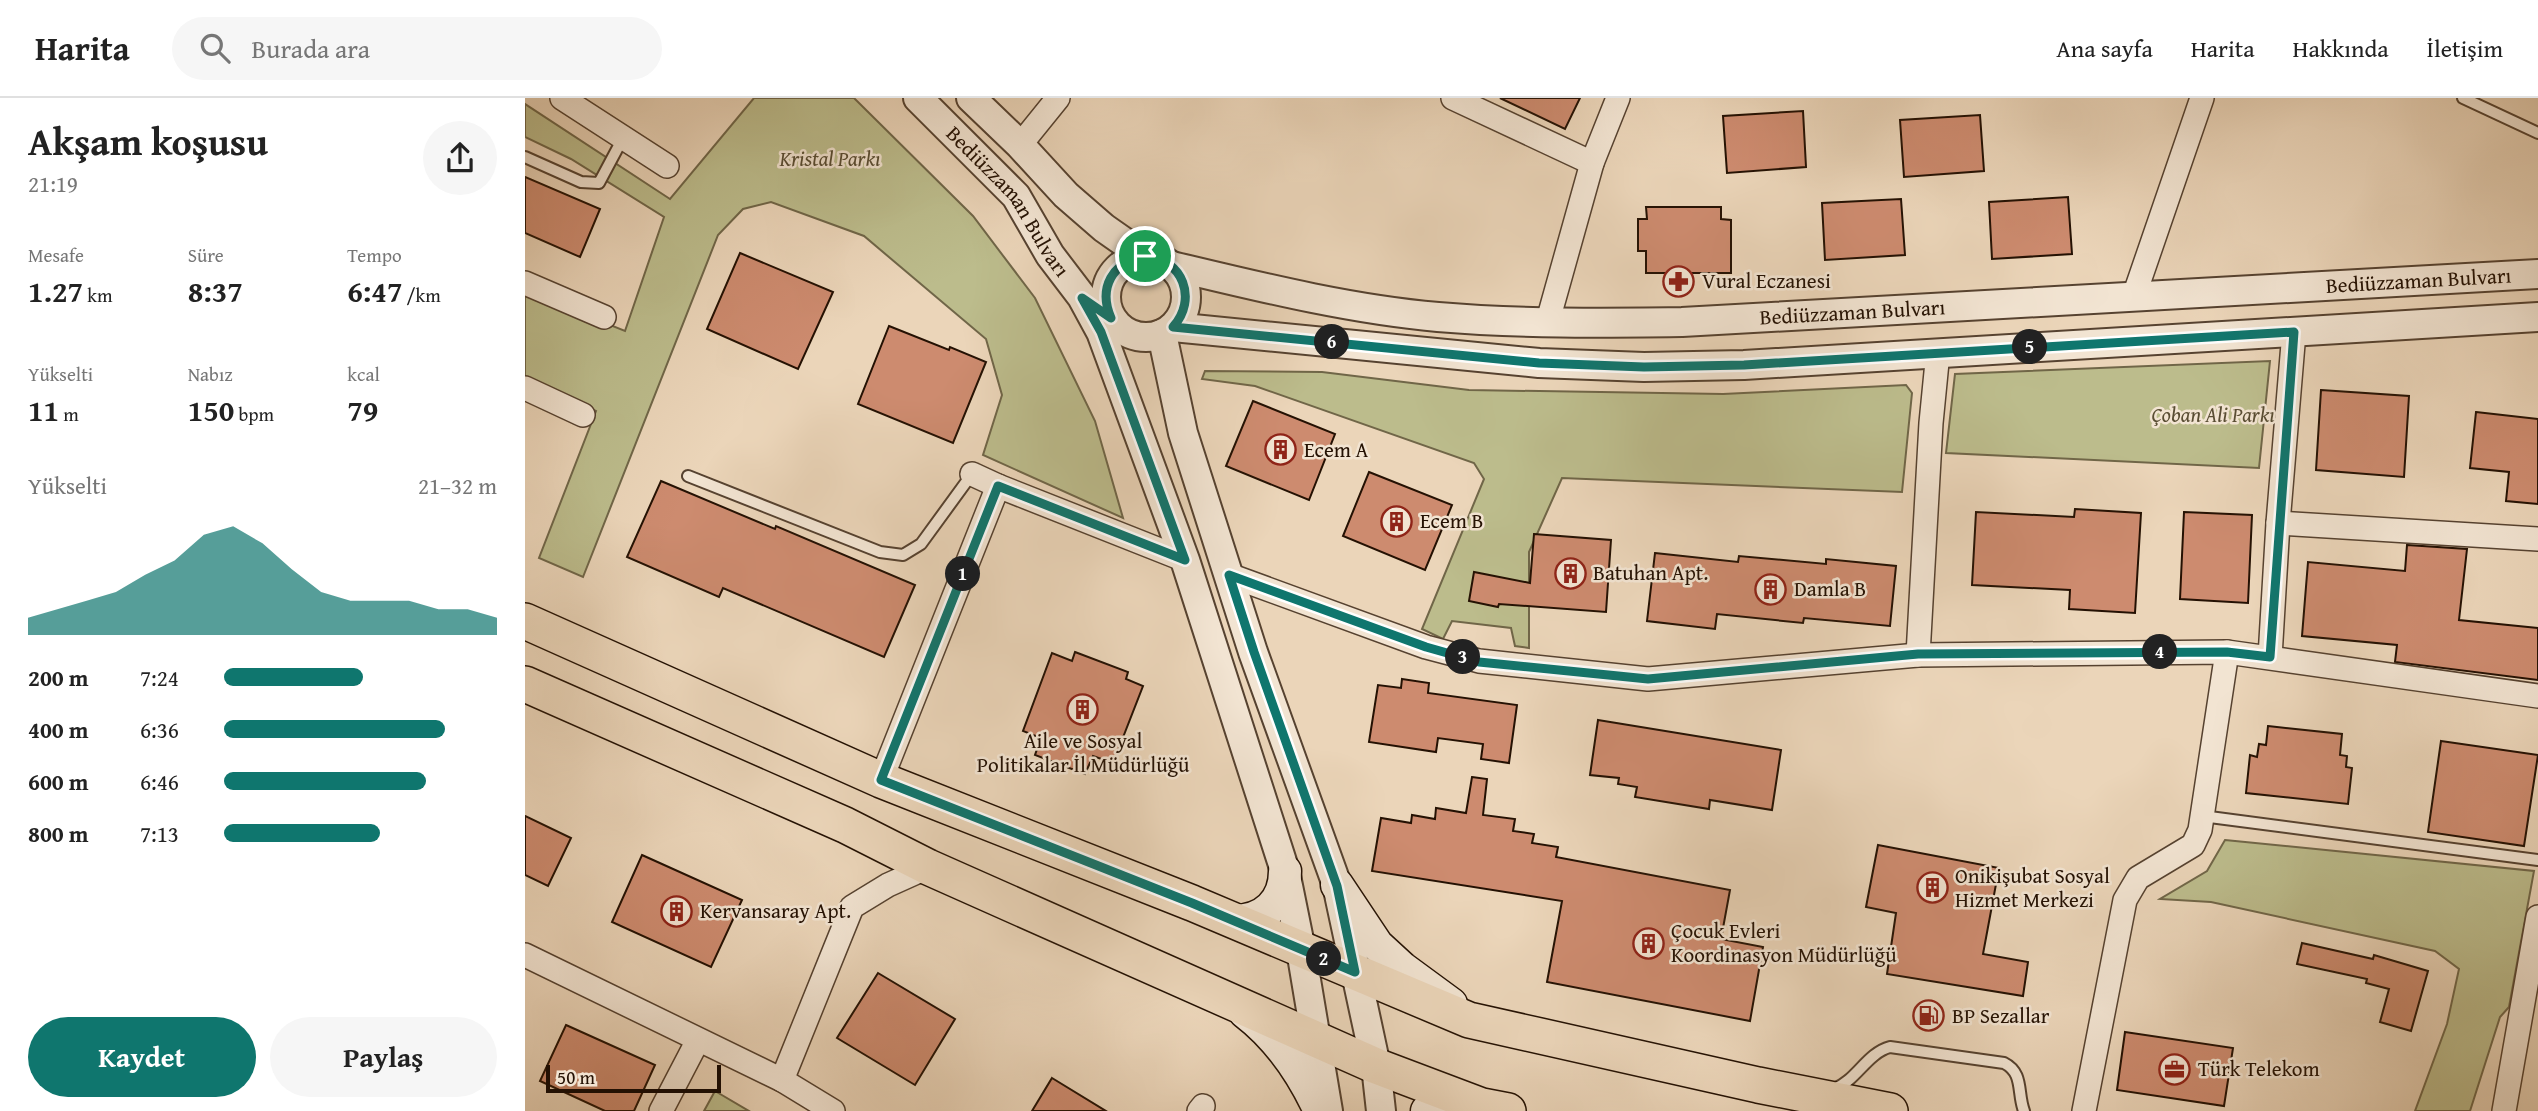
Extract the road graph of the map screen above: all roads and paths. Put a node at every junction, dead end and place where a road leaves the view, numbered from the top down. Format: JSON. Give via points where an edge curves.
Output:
{"nodes":[{"id":1,"x":562,"y":98,"type":"edge"},
{"id":2,"x":918,"y":98,"type":"edge"},
{"id":3,"x":971,"y":98,"type":"edge"},
{"id":4,"x":1058,"y":98,"type":"edge"},
{"id":5,"x":1453,"y":98,"type":"edge"},
{"id":6,"x":1618,"y":98,"type":"edge"},
{"id":7,"x":2202,"y":98,"type":"edge"},
{"id":8,"x":2463,"y":98,"type":"edge"},
{"id":9,"x":2538,"y":133,"type":"edge"},
{"id":10,"x":623,"y":138,"type":"junction"},
{"id":11,"x":1020,"y":145,"type":"junction"},
{"id":12,"x":525,"y":158,"type":"edge"},
{"id":13,"x":1593,"y":163,"type":"junction"},
{"id":14,"x":667,"y":166,"type":"dead end"},
{"id":15,"x":1145,"y":256,"type":"junction"},
{"id":16,"x":1172,"y":266,"type":"junction"},
{"id":17,"x":2538,"y":274,"type":"edge"},
{"id":18,"x":525,"y":283,"type":"edge"},
{"id":19,"x":2134,"y":296,"type":"junction"},
{"id":20,"x":1082,"y":298,"type":"junction"},
{"id":21,"x":604,"y":317,"type":"dead end"},
{"id":22,"x":2538,"y":317,"type":"edge"},
{"id":23,"x":1111,"y":318,"type":"junction"},
{"id":24,"x":1547,"y":324,"type":"junction"},
{"id":25,"x":1168,"y":331,"type":"junction"},
{"id":26,"x":2294,"y":332,"type":"junction"},
{"id":27,"x":1938,"y":352,"type":"junction"},
{"id":28,"x":525,"y":388,"type":"edge"},
{"id":29,"x":583,"y":415,"type":"dead end"},
{"id":30,"x":972,"y":474,"type":"joint"},
{"id":31,"x":688,"y":476,"type":"dead end"},
{"id":32,"x":998,"y":486,"type":"junction"},
{"id":33,"x":2278,"y":523,"type":"junction"},
{"id":34,"x":2538,"y":539,"type":"edge"},
{"id":35,"x":1185,"y":560,"type":"junction"},
{"id":36,"x":1229,"y":575,"type":"junction"},
{"id":37,"x":525,"y":621,"type":"edge"},
{"id":38,"x":2227,"y":652,"type":"junction"},
{"id":39,"x":1918,"y":654,"type":"junction"},
{"id":40,"x":2270,"y":657,"type":"junction"},
{"id":41,"x":525,"y":684,"type":"edge"},
{"id":42,"x":2538,"y":696,"type":"edge"},
{"id":43,"x":881,"y":780,"type":"junction"},
{"id":44,"x":2202,"y":816,"type":"junction"},
{"id":45,"x":2538,"y":860,"type":"edge"},
{"id":46,"x":928,"y":867,"type":"junction"},
{"id":47,"x":1285,"y":871,"type":"junction"},
{"id":48,"x":1337,"y":886,"type":"junction"},
{"id":49,"x":2538,"y":917,"type":"edge"},
{"id":50,"x":1234,"y":921,"type":"junction"},
{"id":51,"x":1301,"y":950,"type":"junction"},
{"id":52,"x":525,"y":956,"type":"edge"},
{"id":53,"x":1355,"y":972,"type":"junction"},
{"id":54,"x":1216,"y":995,"type":"junction"},
{"id":55,"x":1493,"y":1025,"type":"junction"},
{"id":56,"x":1317,"y":1039,"type":"junction"},
{"id":57,"x":698,"y":1040,"type":"junction"},
{"id":58,"x":1375,"y":1066,"type":"junction"},
{"id":59,"x":782,"y":1080,"type":"junction"},
{"id":60,"x":1807,"y":1094,"type":"junction"},
{"id":61,"x":1495,"y":1108,"type":"edge"},
{"id":62,"x":661,"y":1111,"type":"edge"},
{"id":63,"x":833,"y":1111,"type":"edge"},
{"id":64,"x":1320,"y":1111,"type":"edge"},
{"id":65,"x":1328,"y":1111,"type":"edge"},
{"id":66,"x":1381,"y":1111,"type":"edge"},
{"id":67,"x":1427,"y":1111,"type":"edge"},
{"id":68,"x":1890,"y":1111,"type":"edge"},
{"id":69,"x":2024,"y":1111,"type":"edge"},
{"id":70,"x":2084,"y":1111,"type":"edge"},
{"id":71,"x":2504,"y":1111,"type":"edge"}],
"edges":[{"from":1,"to":10,"type":"street"},
{"from":2,"to":20,"type":"street","name":"Bediüzzaman Bulvarı","via":[[1016,196],[1050,255]]},
{"from":3,"to":11,"type":"street","name":"Bediüzzaman Bulvarı"},
{"from":4,"to":11,"type":"street"},
{"from":5,"to":13,"type":"street"},
{"from":6,"to":13,"type":"street"},
{"from":7,"to":19,"type":"street"},
{"from":8,"to":9,"type":"lane"},
{"from":10,"to":12,"type":"lane","via":[[599,183],[581,181]]},
{"from":10,"to":14,"type":"street"},
{"from":11,"to":15,"type":"street","name":"Bediüzzaman Bulvarı","via":[[1066,195]]},
{"from":13,"to":24,"type":"street"},
{"from":15,"to":16,"type":"street"},
{"from":15,"to":23,"type":"street","via":[[1132,258],[1113,273],[1105,295]]},
{"from":16,"to":24,"type":"street","name":"Bediüzzaman Bulvarı","via":[[1317,300],[1436,317]]},
{"from":16,"to":25,"type":"street","via":[[1186,292],[1184,311]]},
{"from":17,"to":19,"type":"street","name":"Bediüzzaman Bulvarı"},
{"from":18,"to":21,"type":"street"},
{"from":19,"to":24,"type":"street","name":"Bediüzzaman Bulvarı","via":[[1682,322]]},
{"from":20,"to":23,"type":"street"},
{"from":20,"to":35,"type":"street","name":"Bediüzzaman Bulvarı","via":[[1108,351]]},
{"from":22,"to":26,"type":"street","name":"Bediüzzaman Bulvarı"},
{"from":23,"to":25,"type":"street","via":[[1128,334],[1140,337]]},
{"from":25,"to":27,"type":"street","name":"Bediüzzaman Bulvarı","via":[[1539,363],[1644,367]]},
{"from":25,"to":36,"type":"street","via":[[1183,433]]},
{"from":26,"to":27,"type":"street","name":"Bediüzzaman Bulvarı"},
{"from":26,"to":33,"type":"street"},
{"from":27,"to":39,"type":"street"},
{"from":28,"to":29,"type":"street"},
{"from":30,"to":31,"type":"lane","via":[[921,544],[903,555],[880,552]]},
{"from":30,"to":32,"type":"street"},
{"from":32,"to":35,"type":"street"},
{"from":32,"to":43,"type":"street"},
{"from":33,"to":34,"type":"street"},
{"from":33,"to":40,"type":"street"},
{"from":35,"to":47,"type":"street","name":"Bediüzzaman Bulvarı"},
{"from":36,"to":39,"type":"street","via":[[1479,662],[1648,679]]},
{"from":36,"to":48,"type":"street"},
{"from":37,"to":43,"type":"main road"},
{"from":38,"to":39,"type":"street"},
{"from":38,"to":40,"type":"street"},
{"from":38,"to":44,"type":"street"},
{"from":40,"to":42,"type":"street"},
{"from":41,"to":46,"type":"main road","via":[[845,825]]},
{"from":43,"to":50,"type":"main road"},
{"from":44,"to":45,"type":"lane"},
{"from":44,"to":70,"type":"street","via":[[2193,845],[2139,878],[2125,900]]},
{"from":46,"to":54,"type":"main road"},
{"from":46,"to":59,"type":"street","via":[[852,907]]},
{"from":47,"to":50,"type":"main road","via":[[1283,888],[1270,910],[1247,921]]},
{"from":47,"to":51,"type":"street","name":"Bediüzzaman Bulvarı"},
{"from":48,"to":53,"type":"street"},
{"from":48,"to":55,"type":"main road","via":[[1387,956],[1450,1003]]},
{"from":49,"to":71,"type":"street"},
{"from":50,"to":51,"type":"main road"},
{"from":51,"to":53,"type":"main road"},
{"from":51,"to":56,"type":"street","name":"Bediüzzaman Bulvarı"},
{"from":52,"to":57,"type":"street"},
{"from":53,"to":55,"type":"main road","via":[[1469,1020]]},
{"from":53,"to":58,"type":"street"},
{"from":54,"to":56,"type":"main road"},
{"from":54,"to":64,"type":"main road","via":[[1263,1026],[1291,1058]]},
{"from":55,"to":60,"type":"main road"},
{"from":56,"to":58,"type":"main road"},
{"from":56,"to":65,"type":"street","name":"Bediüzzaman Bulvarı"},
{"from":57,"to":59,"type":"street"},
{"from":57,"to":62,"type":"street"},
{"from":58,"to":61,"type":"main road"},
{"from":58,"to":66,"type":"street"},
{"from":59,"to":63,"type":"street"},
{"from":60,"to":68,"type":"main road"},
{"from":60,"to":69,"type":"lane","via":[[1842,1086],[1890,1047],[2013,1067]]},
{"from":61,"to":67,"type":"main road"}]}
